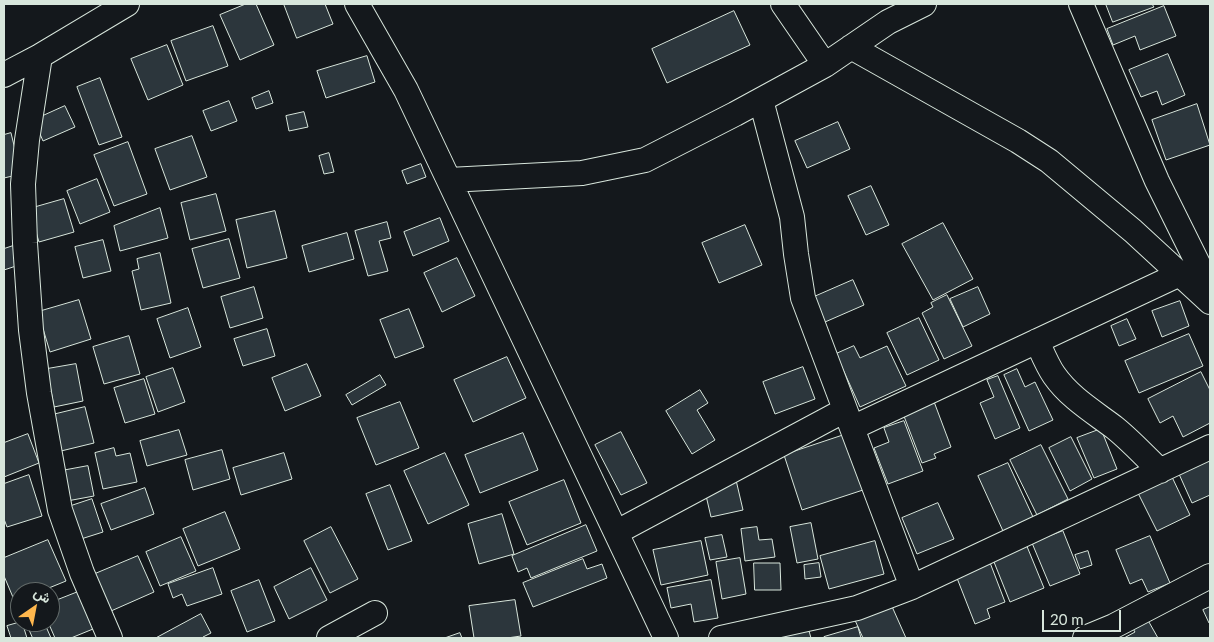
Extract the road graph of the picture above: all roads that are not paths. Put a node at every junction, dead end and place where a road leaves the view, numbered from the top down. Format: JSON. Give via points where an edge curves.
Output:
{"nodes":[{"id":1,"x":127,"y":4,"type":"edge"},
{"id":2,"x":357,"y":4,"type":"edge"},
{"id":3,"x":783,"y":4,"type":"edge"},
{"id":4,"x":924,"y":4,"type":"edge"},
{"id":5,"x":1081,"y":4,"type":"edge"},
{"id":6,"x":851,"y":46,"type":"junction"},
{"id":7,"x":40,"y":56,"type":"junction"},
{"id":8,"x":824,"y":65,"type":"junction"},
{"id":9,"x":4,"y":75,"type":"edge"},
{"id":10,"x":761,"y":100,"type":"junction"},
{"id":11,"x":449,"y":180,"type":"junction"},
{"id":12,"x":1180,"y":274,"type":"junction"},
{"id":13,"x":1210,"y":288,"type":"edge"},
{"id":14,"x":1210,"y":302,"type":"edge"},
{"id":15,"x":1037,"y":341,"type":"junction"},
{"id":16,"x":848,"y":419,"type":"junction"},
{"id":17,"x":1210,"y":447,"type":"edge"},
{"id":18,"x":1160,"y":470,"type":"junction"},
{"id":19,"x":616,"y":532,"type":"junction"},
{"id":20,"x":1210,"y":576,"type":"edge"},
{"id":21,"x":912,"y":587,"type":"junction"},
{"id":22,"x":375,"y":613,"type":"dead end"},
{"id":23,"x":342,"y":635,"type":"edge"},
{"id":24,"x":110,"y":638,"type":"edge"},
{"id":25,"x":666,"y":638,"type":"edge"},
{"id":26,"x":722,"y":638,"type":"edge"},
{"id":27,"x":1085,"y":638,"type":"edge"}],
"edges":[{"from":1,"to":7,"type":"street"},
{"from":2,"to":11,"type":"street","via":[[406,90]]},
{"from":3,"to":8,"type":"street"},
{"from":4,"to":6,"type":"street"},
{"from":5,"to":13,"type":"street","via":[[1158,181]]},
{"from":6,"to":8,"type":"street"},
{"from":6,"to":12,"type":"street","via":[[1049,161]]},
{"from":7,"to":9,"type":"street"},
{"from":7,"to":24,"type":"street","via":[[26,140],[23,184],[31,330],[60,510]]},
{"from":8,"to":10,"type":"street"},
{"from":10,"to":11,"type":"street","via":[[645,160],[582,173]]},
{"from":10,"to":16,"type":"street","via":[[792,217],[803,298]]},
{"from":11,"to":19,"type":"street"},
{"from":12,"to":14,"type":"street"},
{"from":12,"to":15,"type":"street"},
{"from":15,"to":16,"type":"street"},
{"from":15,"to":18,"type":"street","via":[[1054,375],[1066,389],[1134,444]]},
{"from":16,"to":19,"type":"street"},
{"from":16,"to":21,"type":"street"},
{"from":17,"to":18,"type":"street"},
{"from":18,"to":21,"type":"street"},
{"from":19,"to":25,"type":"street"},
{"from":20,"to":27,"type":"street"},
{"from":21,"to":26,"type":"street","via":[[857,608]]},
{"from":22,"to":23,"type":"street"}]}
